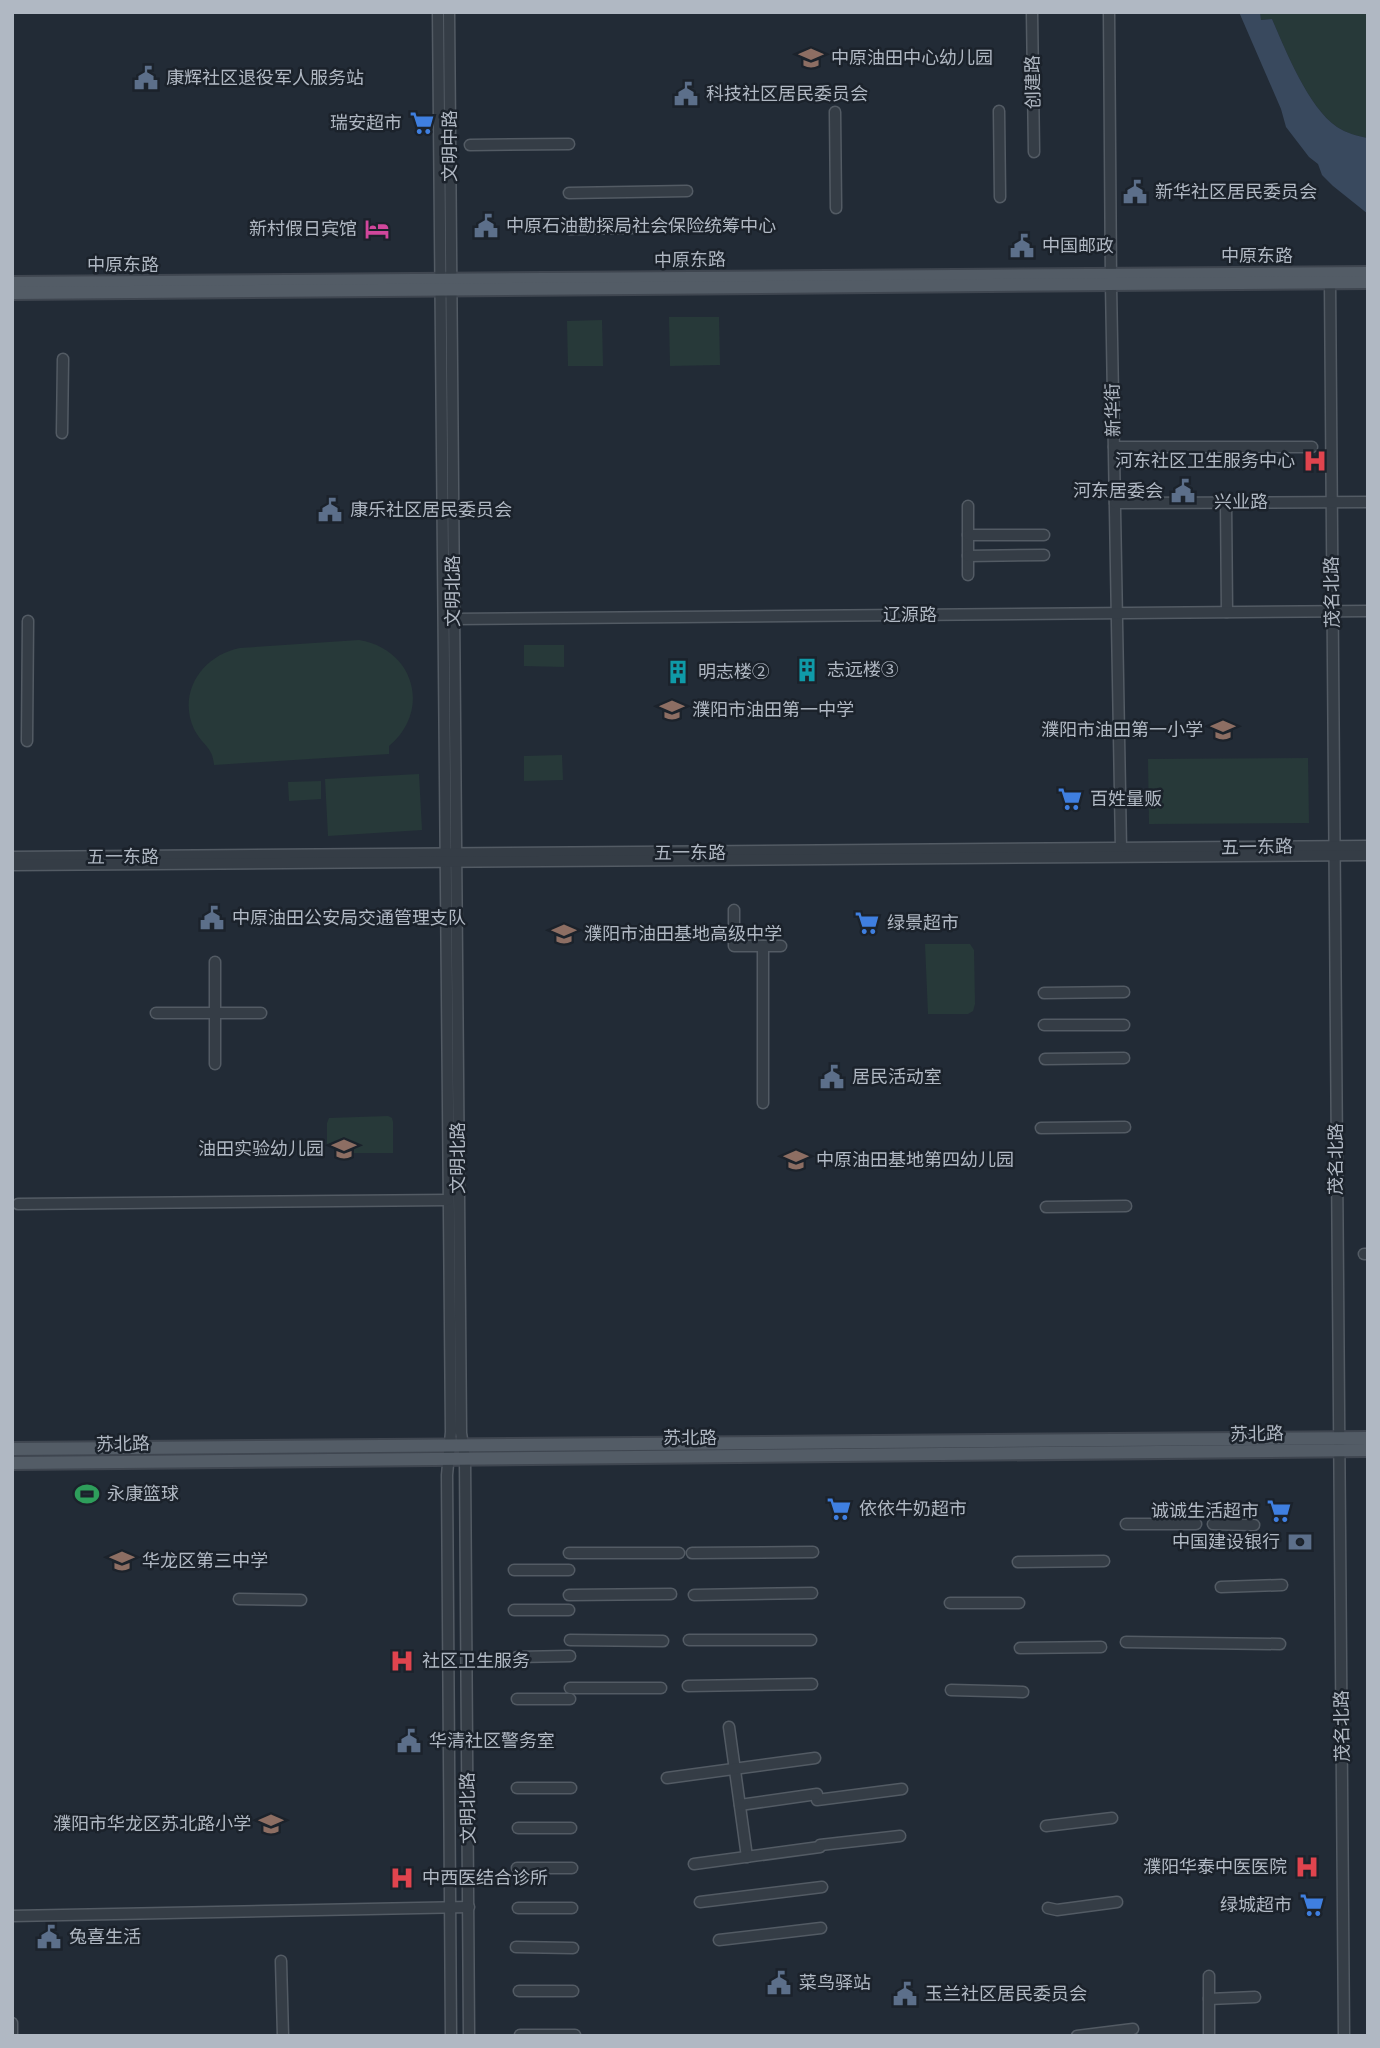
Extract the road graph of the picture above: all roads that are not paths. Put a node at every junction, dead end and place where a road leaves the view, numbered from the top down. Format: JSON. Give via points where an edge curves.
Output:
{"nodes":[{"id":1,"x":438,"y":12,"type":"edge"},
{"id":2,"x":449,"y":12,"type":"edge"},
{"id":3,"x":1032,"y":12,"type":"edge"},
{"id":4,"x":1109,"y":12,"type":"edge"},
{"id":5,"x":999,"y":111,"type":"dead end"},
{"id":6,"x":835,"y":112,"type":"dead end"},
{"id":7,"x":569,"y":144,"type":"dead end"},
{"id":8,"x":470,"y":145,"type":"dead end"},
{"id":9,"x":1034,"y":152,"type":"dead end"},
{"id":10,"x":687,"y":191,"type":"dead end"},
{"id":11,"x":569,"y":193,"type":"dead end"},
{"id":12,"x":1000,"y":197,"type":"dead end"},
{"id":13,"x":836,"y":208,"type":"dead end"},
{"id":14,"x":687,"y":227,"type":"dead end"},
{"id":15,"x":569,"y":229,"type":"dead end"},
{"id":16,"x":1368,"y":273,"type":"edge"},
{"id":17,"x":1111,"y":279,"type":"junction"},
{"id":18,"x":1330,"y":282,"type":"junction"},
{"id":19,"x":1368,"y":282,"type":"edge"},
{"id":20,"x":12,"y":283,"type":"edge"},
{"id":21,"x":446,"y":285,"type":"junction"},
{"id":22,"x":12,"y":293,"type":"edge"},
{"id":23,"x":63,"y":359,"type":"dead end"},
{"id":24,"x":62,"y":433,"type":"dead end"},
{"id":25,"x":1114,"y":447,"type":"junction"},
{"id":26,"x":1312,"y":447,"type":"dead end"},
{"id":27,"x":1226,"y":502,"type":"junction"},
{"id":28,"x":1331,"y":502,"type":"junction"},
{"id":29,"x":1368,"y":502,"type":"edge"},
{"id":30,"x":1115,"y":503,"type":"junction"},
{"id":31,"x":968,"y":506,"type":"dead end"},
{"id":32,"x":968,"y":535,"type":"junction"},
{"id":33,"x":1044,"y":535,"type":"dead end"},
{"id":34,"x":1044,"y":555,"type":"dead end"},
{"id":35,"x":968,"y":556,"type":"junction"},
{"id":36,"x":968,"y":575,"type":"dead end"},
{"id":37,"x":1332,"y":611,"type":"junction"},
{"id":38,"x":1368,"y":611,"type":"edge"},
{"id":39,"x":1227,"y":612,"type":"junction"},
{"id":40,"x":1116,"y":613,"type":"junction"},
{"id":41,"x":453,"y":619,"type":"junction"},
{"id":42,"x":28,"y":621,"type":"dead end"},
{"id":43,"x":27,"y":741,"type":"dead end"},
{"id":44,"x":1368,"y":846,"type":"edge"},
{"id":45,"x":1121,"y":849,"type":"junction"},
{"id":46,"x":1334,"y":851,"type":"junction"},
{"id":47,"x":1368,"y":855,"type":"edge"},
{"id":48,"x":12,"y":857,"type":"edge"},
{"id":49,"x":449,"y":859,"type":"junction"},
{"id":50,"x":12,"y":865,"type":"edge"},
{"id":51,"x":734,"y":910,"type":"dead end"},
{"id":52,"x":763,"y":946,"type":"junction"},
{"id":53,"x":781,"y":946,"type":"dead end"},
{"id":54,"x":215,"y":962,"type":"dead end"},
{"id":55,"x":1124,"y":992,"type":"dead end"},
{"id":56,"x":1044,"y":993,"type":"dead end"},
{"id":57,"x":156,"y":1013,"type":"dead end"},
{"id":58,"x":215,"y":1013,"type":"junction"},
{"id":59,"x":261,"y":1013,"type":"dead end"},
{"id":60,"x":1044,"y":1025,"type":"dead end"},
{"id":61,"x":1124,"y":1025,"type":"dead end"},
{"id":62,"x":1124,"y":1058,"type":"dead end"},
{"id":63,"x":1045,"y":1059,"type":"dead end"},
{"id":64,"x":215,"y":1064,"type":"dead end"},
{"id":65,"x":763,"y":1103,"type":"dead end"},
{"id":66,"x":1125,"y":1127,"type":"dead end"},
{"id":67,"x":1041,"y":1128,"type":"dead end"},
{"id":68,"x":448,"y":1200,"type":"junction"},
{"id":69,"x":18,"y":1204,"type":"dead end"},
{"id":70,"x":1125,"y":1206,"type":"dead end"},
{"id":71,"x":1046,"y":1207,"type":"dead end"},
{"id":72,"x":1368,"y":1438,"type":"edge"},
{"id":73,"x":1339,"y":1444,"type":"junction"},
{"id":74,"x":12,"y":1449,"type":"edge"},
{"id":75,"x":1368,"y":1450,"type":"edge"},
{"id":76,"x":456,"y":1452,"type":"junction"},
{"id":77,"x":12,"y":1463,"type":"edge"},
{"id":78,"x":1126,"y":1524,"type":"dead end"},
{"id":79,"x":1196,"y":1524,"type":"dead end"},
{"id":80,"x":1213,"y":1524,"type":"dead end"},
{"id":81,"x":1254,"y":1525,"type":"dead end"},
{"id":82,"x":813,"y":1552,"type":"dead end"},
{"id":83,"x":569,"y":1553,"type":"dead end"},
{"id":84,"x":679,"y":1553,"type":"dead end"},
{"id":85,"x":692,"y":1553,"type":"dead end"},
{"id":86,"x":1104,"y":1561,"type":"dead end"},
{"id":87,"x":1017,"y":1562,"type":"dead end"},
{"id":88,"x":514,"y":1570,"type":"dead end"},
{"id":89,"x":569,"y":1570,"type":"dead end"},
{"id":90,"x":1282,"y":1585,"type":"dead end"},
{"id":91,"x":1221,"y":1587,"type":"dead end"},
{"id":92,"x":812,"y":1593,"type":"dead end"},
{"id":93,"x":671,"y":1594,"type":"dead end"},
{"id":94,"x":569,"y":1595,"type":"dead end"},
{"id":95,"x":694,"y":1595,"type":"dead end"},
{"id":96,"x":239,"y":1600,"type":"dead end"},
{"id":97,"x":301,"y":1600,"type":"dead end"},
{"id":98,"x":950,"y":1603,"type":"dead end"},
{"id":99,"x":1019,"y":1603,"type":"dead end"},
{"id":100,"x":514,"y":1610,"type":"dead end"},
{"id":101,"x":569,"y":1610,"type":"dead end"},
{"id":102,"x":570,"y":1640,"type":"dead end"},
{"id":103,"x":689,"y":1640,"type":"dead end"},
{"id":104,"x":811,"y":1640,"type":"dead end"},
{"id":105,"x":663,"y":1641,"type":"dead end"},
{"id":106,"x":1126,"y":1642,"type":"dead end"},
{"id":107,"x":1280,"y":1644,"type":"dead end"},
{"id":108,"x":1101,"y":1647,"type":"dead end"},
{"id":109,"x":1020,"y":1648,"type":"dead end"},
{"id":110,"x":517,"y":1657,"type":"dead end"},
{"id":111,"x":570,"y":1657,"type":"dead end"},
{"id":112,"x":812,"y":1684,"type":"dead end"},
{"id":113,"x":688,"y":1686,"type":"dead end"},
{"id":114,"x":661,"y":1688,"type":"dead end"},
{"id":115,"x":951,"y":1690,"type":"dead end"},
{"id":116,"x":1023,"y":1692,"type":"dead end"},
{"id":117,"x":517,"y":1699,"type":"dead end"},
{"id":118,"x":729,"y":1727,"type":"dead end"},
{"id":119,"x":815,"y":1758,"type":"dead end"},
{"id":120,"x":735,"y":1769,"type":"junction"},
{"id":121,"x":667,"y":1779,"type":"dead end"},
{"id":122,"x":517,"y":1788,"type":"dead end"},
{"id":123,"x":571,"y":1788,"type":"dead end"},
{"id":124,"x":902,"y":1789,"type":"dead end"},
{"id":125,"x":740,"y":1805,"type":"junction"},
{"id":126,"x":1112,"y":1818,"type":"dead end"},
{"id":127,"x":1046,"y":1826,"type":"dead end"},
{"id":128,"x":518,"y":1828,"type":"dead end"},
{"id":129,"x":571,"y":1828,"type":"dead end"},
{"id":130,"x":900,"y":1836,"type":"dead end"},
{"id":131,"x":747,"y":1857,"type":"junction"},
{"id":132,"x":694,"y":1864,"type":"dead end"},
{"id":133,"x":517,"y":1868,"type":"dead end"},
{"id":134,"x":572,"y":1868,"type":"dead end"},
{"id":135,"x":822,"y":1887,"type":"dead end"},
{"id":136,"x":701,"y":1902,"type":"dead end"},
{"id":137,"x":1116,"y":1902,"type":"dead end"},
{"id":138,"x":469,"y":1907,"type":"junction"},
{"id":139,"x":450,"y":1908,"type":"junction"},
{"id":140,"x":518,"y":1908,"type":"dead end"},
{"id":141,"x":572,"y":1908,"type":"dead end"},
{"id":142,"x":1048,"y":1908,"type":"dead end"},
{"id":143,"x":12,"y":1916,"type":"edge"},
{"id":144,"x":821,"y":1928,"type":"dead end"},
{"id":145,"x":719,"y":1940,"type":"dead end"},
{"id":146,"x":516,"y":1947,"type":"dead end"},
{"id":147,"x":573,"y":1948,"type":"dead end"},
{"id":148,"x":281,"y":1961,"type":"dead end"},
{"id":149,"x":1209,"y":1976,"type":"dead end"},
{"id":150,"x":519,"y":1991,"type":"dead end"},
{"id":151,"x":573,"y":1992,"type":"dead end"},
{"id":152,"x":1255,"y":1997,"type":"dead end"},
{"id":153,"x":1209,"y":1998,"type":"junction"},
{"id":154,"x":12,"y":2023,"type":"edge"},
{"id":155,"x":1133,"y":2029,"type":"dead end"},
{"id":156,"x":520,"y":2035,"type":"edge"},
{"id":157,"x":575,"y":2035,"type":"edge"},
{"id":158,"x":12,"y":2036,"type":"edge"},
{"id":159,"x":283,"y":2036,"type":"edge"},
{"id":160,"x":451,"y":2036,"type":"edge"},
{"id":161,"x":469,"y":2036,"type":"edge"},
{"id":162,"x":1077,"y":2036,"type":"edge"},
{"id":163,"x":1209,"y":2036,"type":"edge"},
{"id":164,"x":1344,"y":2036,"type":"edge"}],
"edges":[{"from":1,"to":21,"type":"street","name":"文明中路"},
{"from":2,"to":21,"type":"street","name":"文明中路"},
{"from":3,"to":9,"type":"street","name":"创建路"},
{"from":4,"to":17,"type":"street","name":"新华街"},
{"from":5,"to":12,"type":"street"},
{"from":6,"to":13,"type":"street"},
{"from":7,"to":8,"type":"street"},
{"from":10,"to":11,"type":"street"},
{"from":14,"to":15,"type":"street"},
{"from":16,"to":17,"type":"main road","name":"中原东路"},
{"from":17,"to":18,"type":"main road","name":"中原东路"},
{"from":17,"to":21,"type":"main road","name":"中原东路"},
{"from":17,"to":25,"type":"street","name":"新华街"},
{"from":18,"to":19,"type":"main road","name":"中原东路"},
{"from":18,"to":28,"type":"street","name":"茂名北路"},
{"from":20,"to":21,"type":"main road","name":"中原东路"},
{"from":21,"to":22,"type":"main road","name":"中原东路"},
{"from":21,"to":41,"type":"street","name":"文明北路"},
{"from":21,"to":49,"type":"street","name":"文明北路"},
{"from":23,"to":24,"type":"street"},
{"from":25,"to":26,"type":"street"},
{"from":25,"to":30,"type":"street","name":"新华街"},
{"from":27,"to":28,"type":"street","name":"兴业路"},
{"from":27,"to":30,"type":"street","name":"兴业路"},
{"from":27,"to":39,"type":"street"},
{"from":28,"to":29,"type":"street","name":"兴业路"},
{"from":28,"to":37,"type":"street","name":"茂名北路"},
{"from":30,"to":40,"type":"street","name":"新华街"},
{"from":31,"to":32,"type":"street"},
{"from":32,"to":33,"type":"street"},
{"from":32,"to":35,"type":"street"},
{"from":34,"to":35,"type":"street"},
{"from":35,"to":36,"type":"street"},
{"from":37,"to":38,"type":"street","name":"辽源路"},
{"from":37,"to":39,"type":"street","name":"辽源路"},
{"from":37,"to":46,"type":"street","name":"茂名北路"},
{"from":39,"to":40,"type":"street","name":"辽源路"},
{"from":40,"to":41,"type":"street","name":"辽源路"},
{"from":40,"to":45,"type":"street","name":"新华街"},
{"from":41,"to":49,"type":"street","name":"文明北路"},
{"from":42,"to":43,"type":"street"},
{"from":44,"to":46,"type":"street","name":"五一东路"},
{"from":45,"to":46,"type":"street","name":"五一东路"},
{"from":45,"to":49,"type":"street","name":"五一东路"},
{"from":46,"to":47,"type":"street","name":"五一东路"},
{"from":46,"to":49,"type":"street","name":"五一东路"},
{"from":46,"to":73,"type":"street","name":"茂名北路"},
{"from":48,"to":49,"type":"street","name":"五一东路"},
{"from":49,"to":50,"type":"street","name":"五一东路"},
{"from":49,"to":68,"type":"street","name":"文明北路"},
{"from":49,"to":76,"type":"street","name":"文明北路","via":[[460,1364]]},
{"from":51,"to":52,"type":"street","via":[[734,946]]},
{"from":52,"to":53,"type":"street"},
{"from":52,"to":65,"type":"street"},
{"from":54,"to":58,"type":"street"},
{"from":55,"to":56,"type":"street"},
{"from":57,"to":58,"type":"street"},
{"from":58,"to":59,"type":"street"},
{"from":58,"to":64,"type":"street"},
{"from":60,"to":61,"type":"street"},
{"from":62,"to":63,"type":"street"},
{"from":66,"to":67,"type":"street"},
{"from":68,"to":69,"type":"street"},
{"from":68,"to":76,"type":"street","name":"文明北路"},
{"from":70,"to":71,"type":"street"},
{"from":72,"to":73,"type":"main road","name":"苏北路"},
{"from":73,"to":75,"type":"main road","name":"苏北路"},
{"from":73,"to":76,"type":"main road","name":"苏北路"},
{"from":73,"to":164,"type":"street","name":"茂名北路"},
{"from":74,"to":76,"type":"main road","name":"苏北路"},
{"from":76,"to":77,"type":"main road","name":"苏北路"},
{"from":76,"to":138,"type":"street","name":"文明北路"},
{"from":76,"to":139,"type":"street","name":"文明北路","via":[[447,1488]]},
{"from":78,"to":79,"type":"street"},
{"from":80,"to":81,"type":"street"},
{"from":82,"to":85,"type":"street"},
{"from":83,"to":84,"type":"street"},
{"from":86,"to":87,"type":"street"},
{"from":88,"to":89,"type":"street"},
{"from":90,"to":91,"type":"street"},
{"from":92,"to":95,"type":"street"},
{"from":93,"to":94,"type":"street"},
{"from":96,"to":97,"type":"street"},
{"from":98,"to":99,"type":"street"},
{"from":100,"to":101,"type":"street"},
{"from":102,"to":105,"type":"street"},
{"from":103,"to":104,"type":"street"},
{"from":106,"to":107,"type":"street"},
{"from":108,"to":109,"type":"street"},
{"from":110,"to":111,"type":"street"},
{"from":112,"to":113,"type":"street"},
{"from":114,"to":117,"type":"street"},
{"from":115,"to":116,"type":"street"},
{"from":118,"to":120,"type":"street"},
{"from":119,"to":120,"type":"street"},
{"from":120,"to":121,"type":"street"},
{"from":120,"to":125,"type":"street"},
{"from":122,"to":123,"type":"street"},
{"from":124,"to":125,"type":"street"},
{"from":125,"to":131,"type":"street"},
{"from":126,"to":127,"type":"street"},
{"from":128,"to":129,"type":"street"},
{"from":130,"to":131,"type":"street"},
{"from":131,"to":132,"type":"street"},
{"from":133,"to":134,"type":"street"},
{"from":135,"to":136,"type":"street"},
{"from":137,"to":142,"type":"street"},
{"from":138,"to":139,"type":"street"},
{"from":138,"to":161,"type":"street","name":"文明北路"},
{"from":139,"to":143,"type":"street"},
{"from":139,"to":160,"type":"street","name":"文明北路"},
{"from":140,"to":141,"type":"street"},
{"from":144,"to":145,"type":"street"},
{"from":146,"to":147,"type":"street"},
{"from":148,"to":159,"type":"street"},
{"from":149,"to":153,"type":"street"},
{"from":150,"to":151,"type":"street"},
{"from":152,"to":153,"type":"street"},
{"from":153,"to":163,"type":"street"},
{"from":154,"to":158,"type":"street"},
{"from":155,"to":162,"type":"street"},
{"from":156,"to":157,"type":"street"}]}
